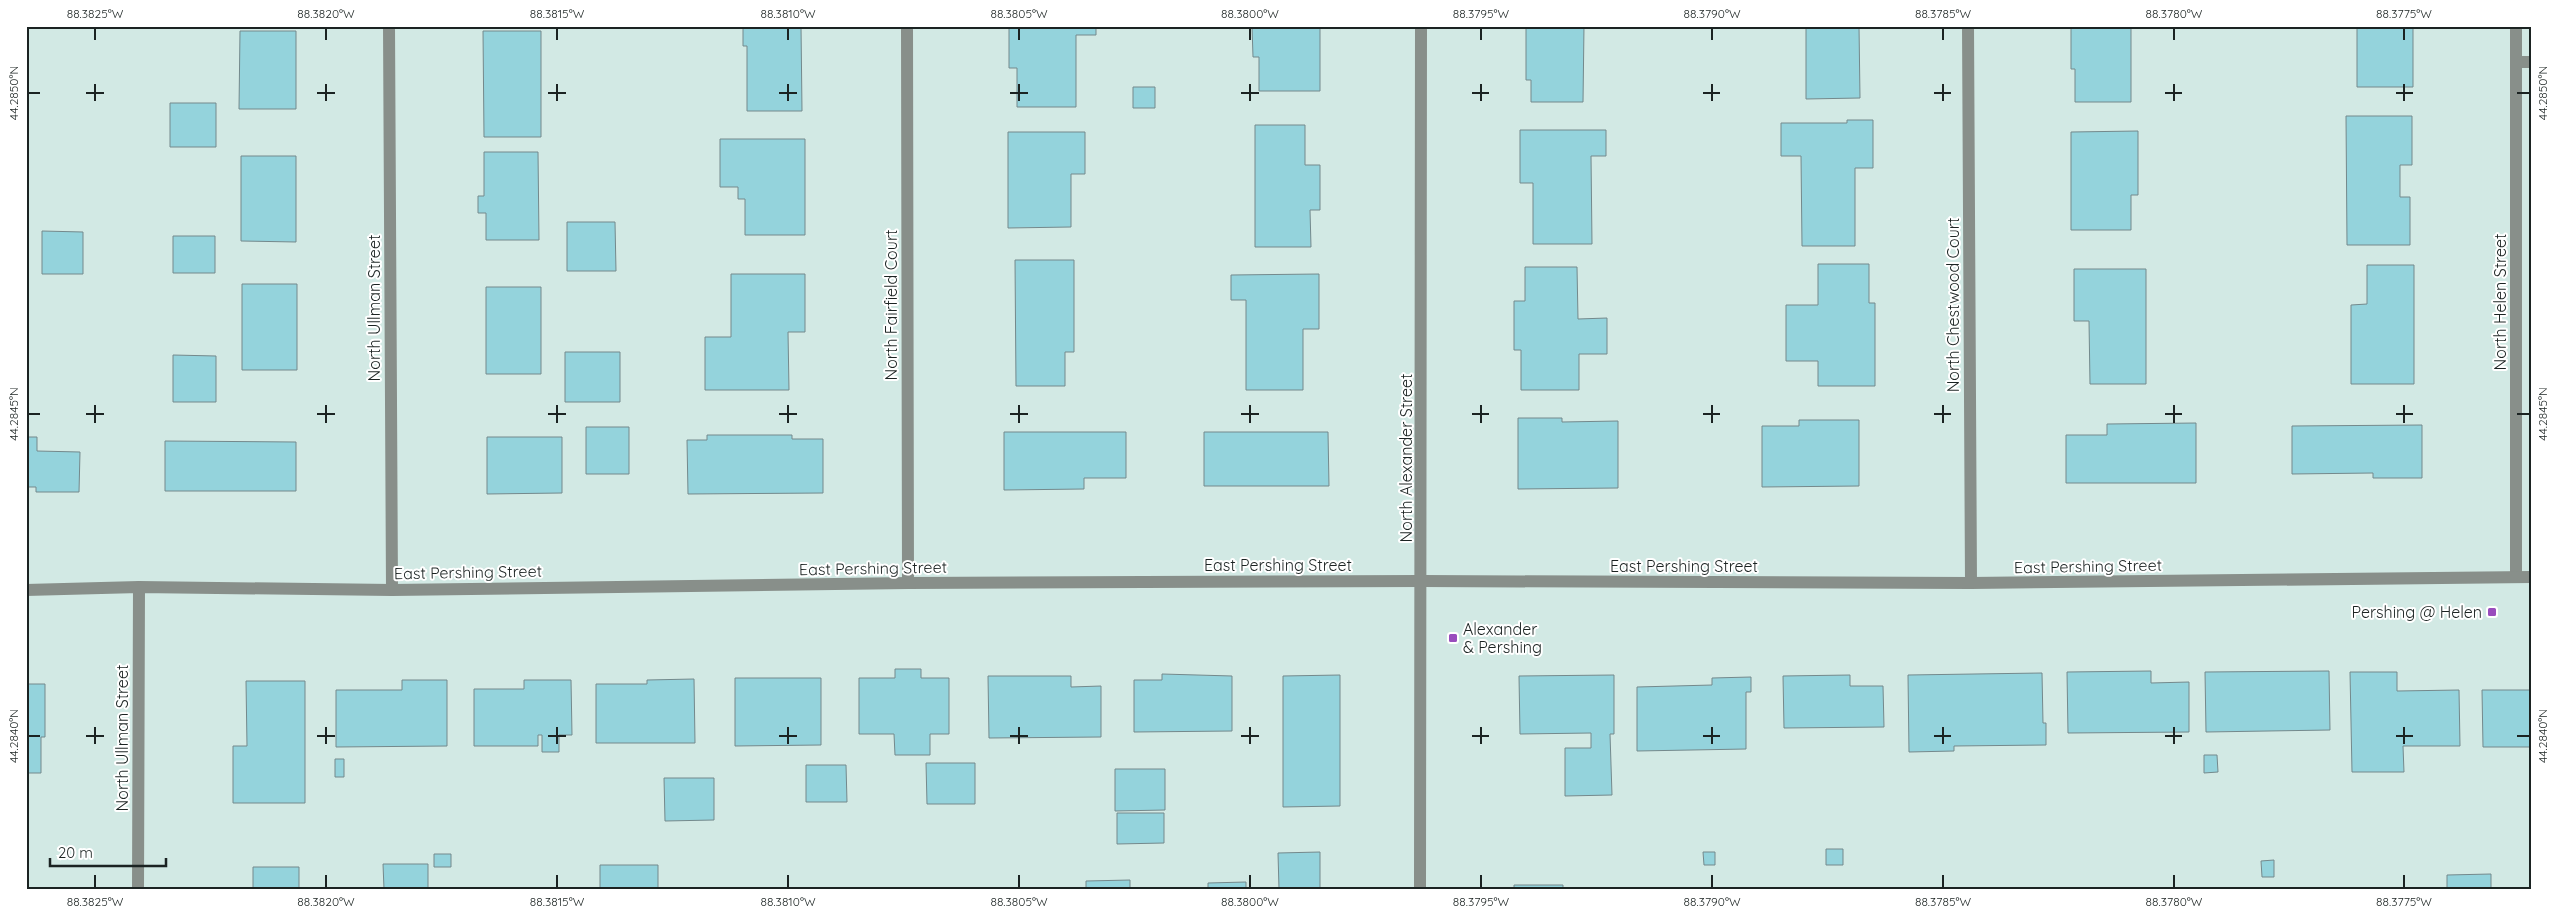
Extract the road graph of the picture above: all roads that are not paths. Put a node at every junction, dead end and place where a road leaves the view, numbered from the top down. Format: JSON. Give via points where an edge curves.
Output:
{"nodes":[{"id":1,"x":389,"y":26,"type":"edge"},
{"id":2,"x":907,"y":26,"type":"edge"},
{"id":3,"x":1421,"y":26,"type":"edge"},
{"id":4,"x":1968,"y":26,"type":"edge"},
{"id":5,"x":2516,"y":26,"type":"edge"},
{"id":6,"x":2516,"y":62,"type":"junction"},
{"id":7,"x":2531,"y":62,"type":"edge"},
{"id":8,"x":2516,"y":577,"type":"junction"},
{"id":9,"x":2531,"y":577,"type":"edge"},
{"id":10,"x":1422,"y":581,"type":"junction"},
{"id":11,"x":908,"y":583,"type":"junction"},
{"id":12,"x":1971,"y":583,"type":"junction"},
{"id":13,"x":139,"y":587,"type":"junction"},
{"id":14,"x":26,"y":590,"type":"edge"},
{"id":15,"x":392,"y":590,"type":"junction"},
{"id":16,"x":138,"y":889,"type":"edge"},
{"id":17,"x":1420,"y":889,"type":"edge"}],
"edges":[{"from":1,"to":15,"type":"street","name":"North Ullman Street"},
{"from":2,"to":11,"type":"street","name":"North Fairfield Court"},
{"from":3,"to":10,"type":"street","name":"North Alexander Street"},
{"from":4,"to":12,"type":"street","name":"North Chestwood Court"},
{"from":5,"to":6,"type":"street","name":"North Helen Street"},
{"from":6,"to":7,"type":"street"},
{"from":6,"to":8,"type":"street","name":"North Helen Street"},
{"from":8,"to":9,"type":"street","name":"East Pershing Street"},
{"from":8,"to":12,"type":"street","name":"East Pershing Street"},
{"from":10,"to":11,"type":"street","name":"East Pershing Street"},
{"from":10,"to":12,"type":"street","name":"East Pershing Street"},
{"from":10,"to":17,"type":"street","name":"North Alexander Street"},
{"from":11,"to":15,"type":"street","name":"East Pershing Street"},
{"from":13,"to":14,"type":"street","name":"East Pershing Street"},
{"from":13,"to":15,"type":"street","name":"East Pershing Street"},
{"from":13,"to":16,"type":"street","name":"North Ullman Street"}]}
